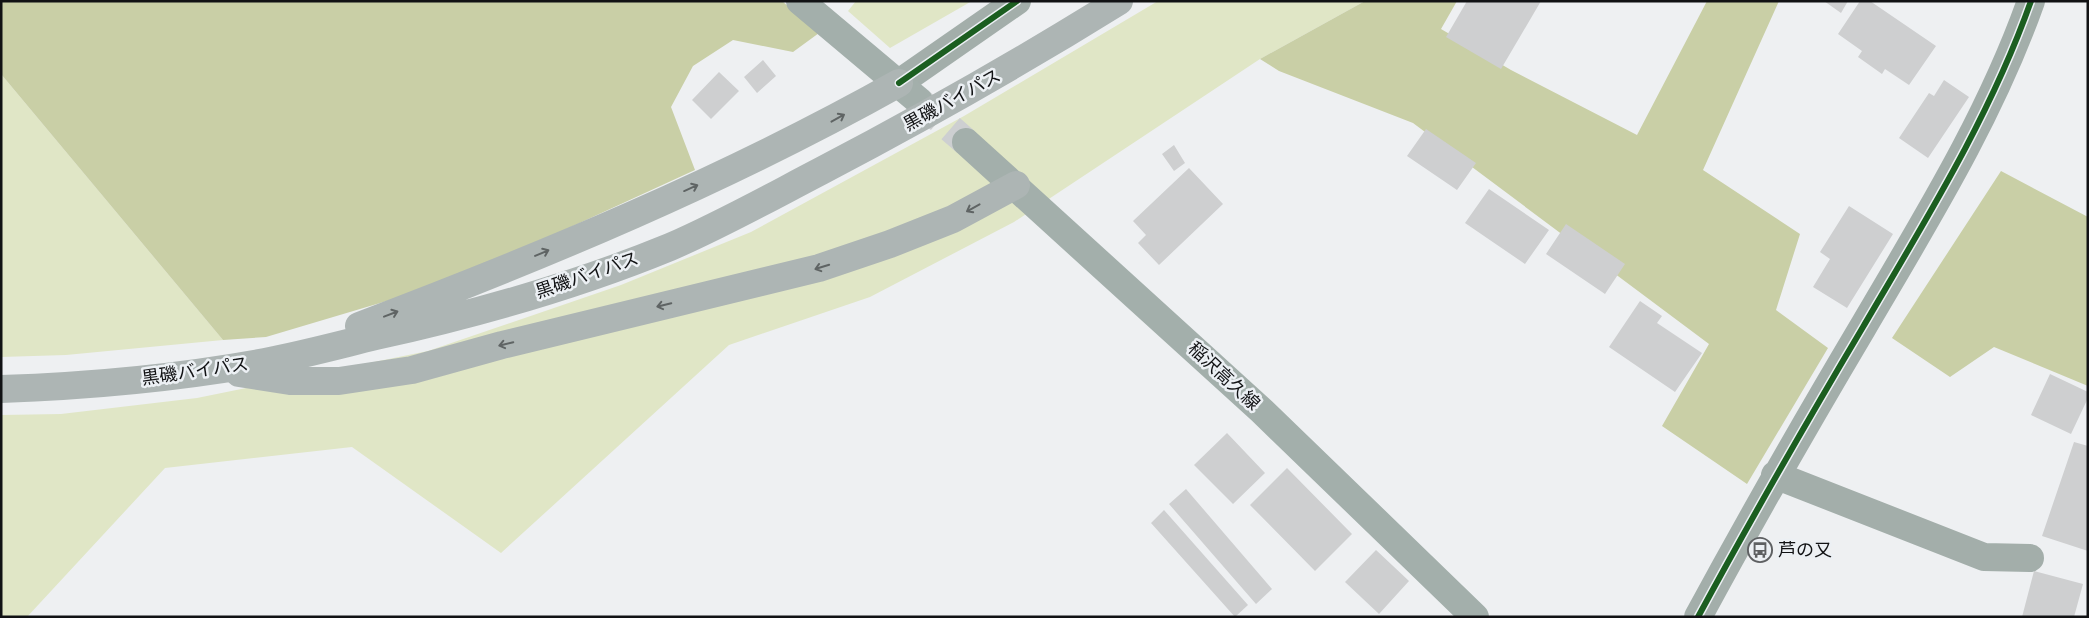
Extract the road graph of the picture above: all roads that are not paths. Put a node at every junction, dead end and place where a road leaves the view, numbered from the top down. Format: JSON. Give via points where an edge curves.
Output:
{"nodes":[{"id":1,"x":800,"y":1,"type":"edge"},
{"id":2,"x":1018,"y":1,"type":"edge"},
{"id":3,"x":1119,"y":1,"type":"edge"},
{"id":4,"x":2031,"y":1,"type":"edge"},
{"id":5,"x":909,"y":92,"type":"junction"},
{"id":6,"x":966,"y":142,"type":"tunnel mouth"},
{"id":7,"x":1016,"y":185,"type":"junction"},
{"id":8,"x":264,"y":362,"type":"junction"},
{"id":9,"x":212,"y":370,"type":"junction"},
{"id":10,"x":1,"y":389,"type":"edge"},
{"id":11,"x":1775,"y":475,"type":"junction"},
{"id":12,"x":2030,"y":558,"type":"dead end"},
{"id":13,"x":1475,"y":617,"type":"edge"},
{"id":14,"x":1698,"y":617,"type":"edge"}],
"edges":[{"from":1,"to":5,"type":"main road"},
{"from":2,"to":5,"type":"street"},
{"from":3,"to":8,"type":"highway","name":"黒磯バイパス","via":[[1038,52],[914,122],[670,246],[464,317]]},
{"from":4,"to":11,"type":"street","via":[[2000,81],[1966,150]]},
{"from":8,"to":5,"type":"highway","one_way":true,"via":[[486,278],[680,194],[817,129]]},
{"from":6,"to":7,"type":"main road","name":"稲沢高久線"},
{"from":7,"to":9,"type":"highway","one_way":true,"via":[[954,219],[819,268],[412,370],[339,381],[290,381]]},
{"from":7,"to":13,"type":"main road","name":"稲沢高久線","via":[[1262,412]]},
{"from":8,"to":9,"type":"highway","name":"黒磯バイパス"},
{"from":9,"to":10,"type":"highway","name":"黒磯バイパス","via":[[54,387]]},
{"from":11,"to":12,"type":"street","via":[[1984,557]]},
{"from":11,"to":14,"type":"street"}]}
